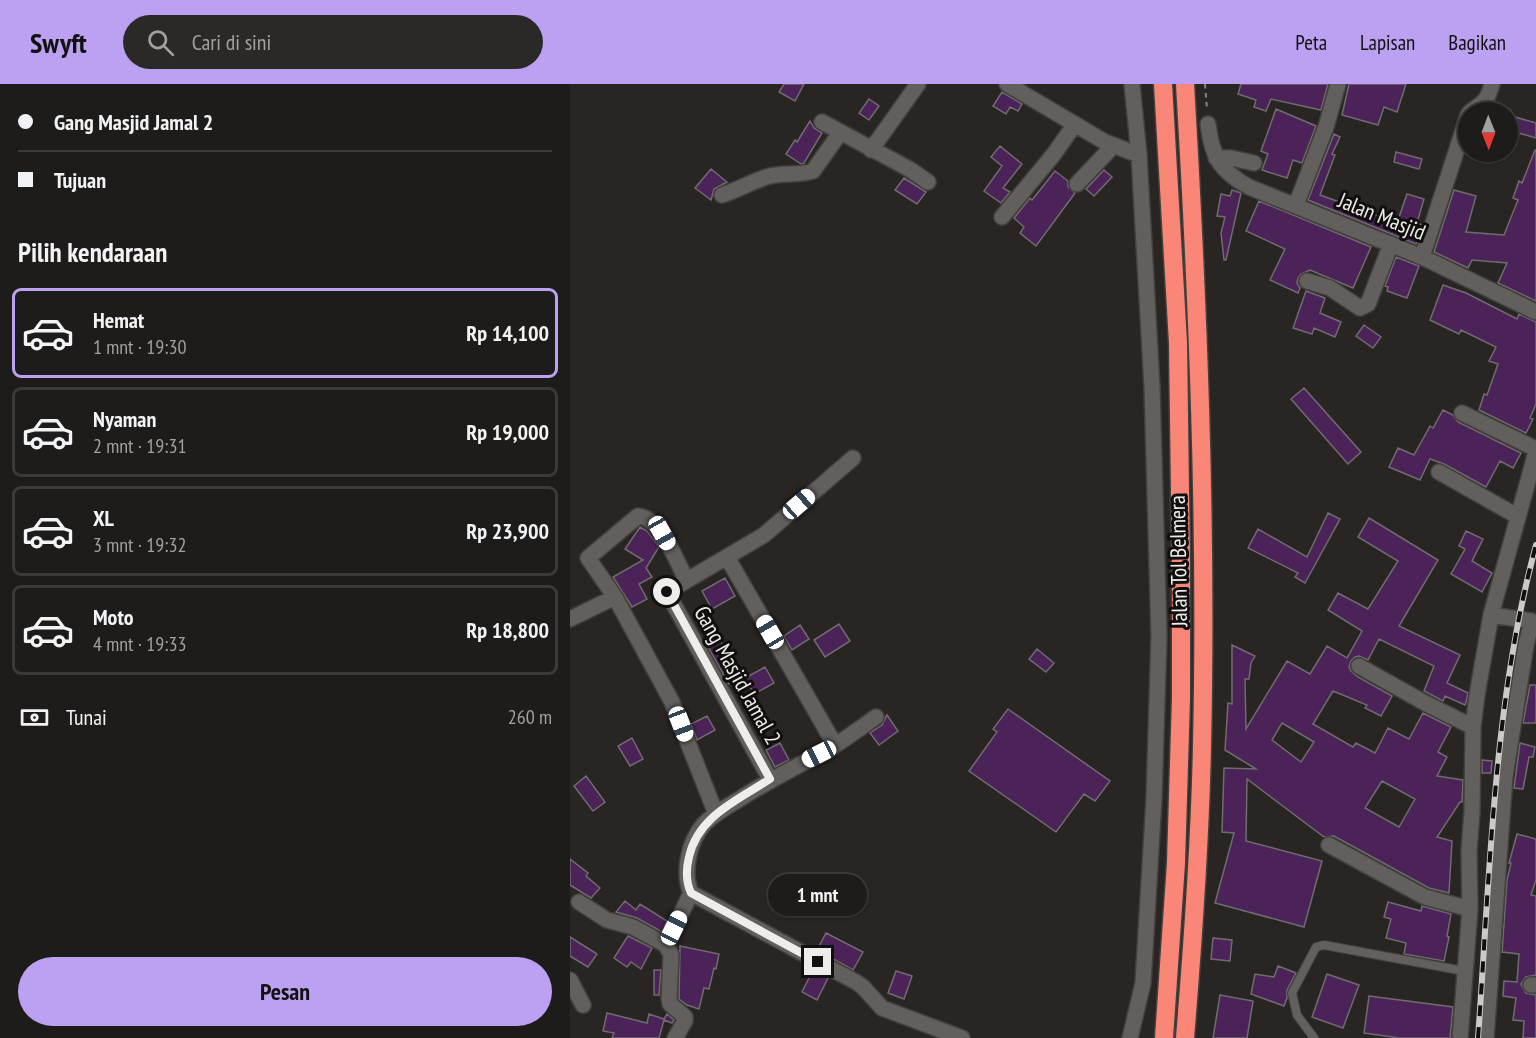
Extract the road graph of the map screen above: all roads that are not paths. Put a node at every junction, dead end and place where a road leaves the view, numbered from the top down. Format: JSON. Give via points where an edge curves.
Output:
{"nodes":[{"id":1,"x":918,"y":84,"type":"edge"},
{"id":2,"x":1007,"y":84,"type":"edge"},
{"id":3,"x":1132,"y":84,"type":"edge"},
{"id":4,"x":1163,"y":84,"type":"edge"},
{"id":5,"x":1185,"y":84,"type":"edge"},
{"id":6,"x":1338,"y":84,"type":"edge"},
{"id":7,"x":1492,"y":84,"type":"edge"},
{"id":8,"x":1485,"y":102,"type":"edge"},
{"id":9,"x":822,"y":122,"type":"dead end"},
{"id":10,"x":1074,"y":124,"type":"junction"},
{"id":11,"x":1208,"y":124,"type":"road end"},
{"id":12,"x":840,"y":133,"type":"junction"},
{"id":13,"x":1113,"y":146,"type":"junction"},
{"id":14,"x":1458,"y":147,"type":"edge"},
{"id":15,"x":871,"y":150,"type":"junction"},
{"id":16,"x":1139,"y":155,"type":"junction"},
{"id":17,"x":1216,"y":158,"type":"junction"},
{"id":18,"x":1254,"y":163,"type":"dead end"},
{"id":19,"x":928,"y":182,"type":"dead end"},
{"id":20,"x":1077,"y":184,"type":"dead end"},
{"id":21,"x":722,"y":195,"type":"dead end"},
{"id":22,"x":1296,"y":205,"type":"junction"},
{"id":23,"x":1002,"y":217,"type":"dead end"},
{"id":24,"x":1391,"y":244,"type":"junction"},
{"id":25,"x":1422,"y":257,"type":"junction"},
{"id":26,"x":1307,"y":280,"type":"dead end"},
{"id":27,"x":1536,"y":312,"type":"edge"},
{"id":28,"x":1462,"y":413,"type":"dead end"},
{"id":29,"x":1536,"y":450,"type":"edge"},
{"id":30,"x":853,"y":458,"type":"dead end"},
{"id":31,"x":1439,"y":472,"type":"dead end"},
{"id":32,"x":1518,"y":516,"type":"junction"},
{"id":33,"x":727,"y":557,"type":"junction"},
{"id":34,"x":687,"y":579,"type":"junction"},
{"id":35,"x":615,"y":597,"type":"junction"},
{"id":36,"x":1491,"y":615,"type":"junction"},
{"id":37,"x":570,"y":619,"type":"edge"},
{"id":38,"x":1534,"y":621,"type":"edge"},
{"id":39,"x":1359,"y":666,"type":"dead end"},
{"id":40,"x":876,"y":717,"type":"dead end"},
{"id":41,"x":1473,"y":727,"type":"junction"},
{"id":42,"x":835,"y":746,"type":"junction"},
{"id":43,"x":770,"y":779,"type":"junction"},
{"id":44,"x":716,"y":814,"type":"junction"},
{"id":45,"x":1329,"y":845,"type":"dead end"},
{"id":46,"x":691,"y":893,"type":"junction"},
{"id":47,"x":579,"y":902,"type":"dead end"},
{"id":48,"x":1470,"y":909,"type":"junction"},
{"id":49,"x":666,"y":945,"type":"junction"},
{"id":50,"x":1464,"y":971,"type":"junction"},
{"id":51,"x":570,"y":980,"type":"edge"},
{"id":52,"x":583,"y":1005,"type":"dead end"},
{"id":53,"x":675,"y":1038,"type":"edge"},
{"id":54,"x":962,"y":1038,"type":"edge"},
{"id":55,"x":1130,"y":1038,"type":"edge"},
{"id":56,"x":1164,"y":1038,"type":"edge"},
{"id":57,"x":1185,"y":1038,"type":"edge"},
{"id":58,"x":1314,"y":1038,"type":"edge"},
{"id":59,"x":1460,"y":1038,"type":"edge"},
{"id":60,"x":1486,"y":1038,"type":"edge"}],
"edges":[{"from":1,"to":15,"type":"street"},
{"from":2,"to":10,"type":"street"},
{"from":3,"to":16,"type":"street"},
{"from":4,"to":56,"type":"highway","name":"Jalan Tol Belmera","via":[[1178,343],[1181,564],[1176,852]]},
{"from":5,"to":57,"type":"highway","name":"Jalan Tol Belmera","via":[[1203,554],[1202,748]]},
{"from":6,"to":22,"type":"street"},
{"from":7,"to":8,"type":"street"},
{"from":9,"to":12,"type":"street"},
{"from":10,"to":13,"type":"street"},
{"from":10,"to":23,"type":"street"},
{"from":11,"to":17,"type":"street"},
{"from":12,"to":15,"type":"street"},
{"from":12,"to":21,"type":"street","via":[[813,171],[779,174]]},
{"from":13,"to":16,"type":"street"},
{"from":13,"to":20,"type":"street"},
{"from":14,"to":25,"type":"street"},
{"from":15,"to":19,"type":"street"},
{"from":16,"to":55,"type":"street","via":[[1152,387],[1159,636],[1143,983]]},
{"from":17,"to":18,"type":"street"},
{"from":17,"to":22,"type":"street","name":"Jalan Masjid","via":[[1232,177]]},
{"from":22,"to":24,"type":"street","name":"Jalan Masjid"},
{"from":24,"to":25,"type":"street","name":"Jalan Masjid"},
{"from":24,"to":26,"type":"street","via":[[1368,304],[1360,308],[1330,288]]},
{"from":25,"to":27,"type":"street","name":"Jalan Masjid"},
{"from":28,"to":29,"type":"street"},
{"from":29,"to":32,"type":"street"},
{"from":30,"to":33,"type":"street","via":[[764,535]]},
{"from":31,"to":32,"type":"street"},
{"from":32,"to":36,"type":"street"},
{"from":33,"to":34,"type":"street"},
{"from":33,"to":42,"type":"street"},
{"from":34,"to":35,"type":"street","via":[[656,524],[638,516],[588,558]]},
{"from":34,"to":43,"type":"street","name":"Gang Masjid Jamal 2","via":[[667,592]]},
{"from":35,"to":37,"type":"street"},
{"from":35,"to":44,"type":"street","via":[[672,702]]},
{"from":36,"to":38,"type":"street"},
{"from":36,"to":41,"type":"street"},
{"from":38,"to":60,"type":"street","via":[[1526,645],[1505,776]]},
{"from":39,"to":41,"type":"street"},
{"from":40,"to":42,"type":"street"},
{"from":41,"to":48,"type":"street"},
{"from":42,"to":43,"type":"street"},
{"from":43,"to":44,"type":"street"},
{"from":44,"to":46,"type":"street","via":[[702,826],[692,844],[687,864]]},
{"from":45,"to":48,"type":"street","via":[[1425,897]]},
{"from":46,"to":49,"type":"street"},
{"from":46,"to":54,"type":"street","via":[[856,982],[882,1008]]},
{"from":47,"to":49,"type":"street","via":[[607,920],[633,927]]},
{"from":48,"to":50,"type":"street"},
{"from":49,"to":53,"type":"street","via":[[671,955],[670,1004],[685,1017]]},
{"from":50,"to":58,"type":"lane","via":[[1324,945],[1316,947],[1292,993],[1297,1015]]},
{"from":50,"to":59,"type":"street"},
{"from":51,"to":52,"type":"street"}]}
